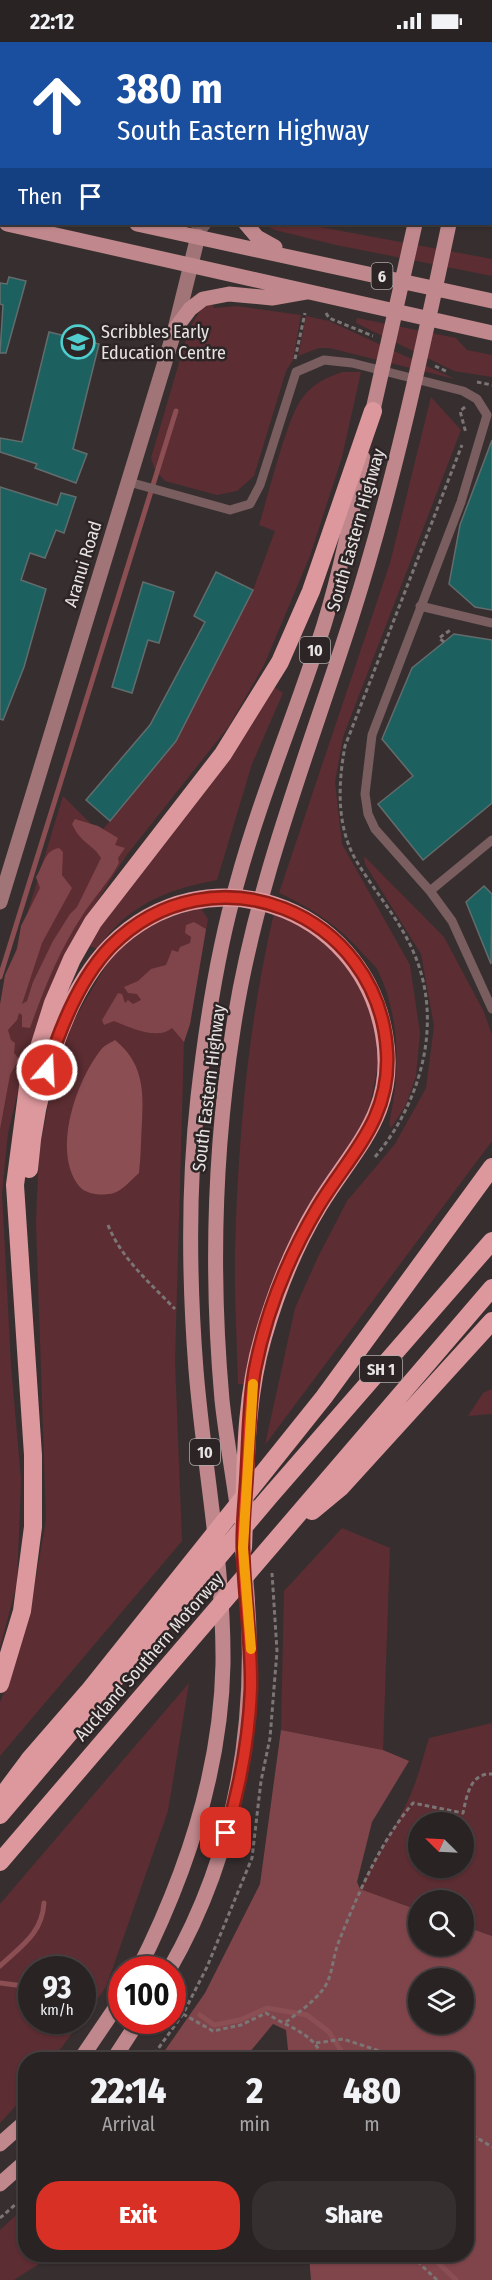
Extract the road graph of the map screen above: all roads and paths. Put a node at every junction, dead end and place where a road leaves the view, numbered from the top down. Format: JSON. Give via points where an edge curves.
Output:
{"nodes":[{"id":1,"x":12,"y":225,"type":"edge"},
{"id":2,"x":153,"y":225,"type":"edge"},
{"id":3,"x":247,"y":225,"type":"edge"},
{"id":4,"x":415,"y":225,"type":"edge"},
{"id":5,"x":449,"y":225,"type":"edge"},
{"id":6,"x":200,"y":228,"type":"edge"},
{"id":7,"x":304,"y":258,"type":"junction"},
{"id":8,"x":192,"y":264,"type":"junction"},
{"id":9,"x":312,"y":291,"type":"junction"},
{"id":10,"x":492,"y":301,"type":"edge"},
{"id":11,"x":305,"y":314,"type":"dead end"},
{"id":12,"x":175,"y":329,"type":"junction"},
{"id":13,"x":492,"y":333,"type":"edge"},
{"id":14,"x":296,"y":372,"type":"junction"},
{"id":15,"x":492,"y":387,"type":"edge"},
{"id":16,"x":488,"y":391,"type":"dead end"},
{"id":17,"x":373,"y":411,"type":"junction"},
{"id":18,"x":136,"y":483,"type":"junction"},
{"id":19,"x":420,"y":606,"type":"junction"},
{"id":20,"x":492,"y":623,"type":"edge"},
{"id":21,"x":460,"y":630,"type":"dead end"},
{"id":22,"x":444,"y":642,"type":"dead end"},
{"id":23,"x":492,"y":840,"type":"edge"},
{"id":24,"x":430,"y":891,"type":"junction"},
{"id":25,"x":0,"y":902,"type":"edge"},
{"id":26,"x":492,"y":1009,"type":"edge"},
{"id":27,"x":492,"y":1167,"type":"edge"},
{"id":28,"x":108,"y":1224,"type":"dead end"},
{"id":29,"x":492,"y":1241,"type":"edge"},
{"id":30,"x":22,"y":1270,"type":"junction"},
{"id":31,"x":492,"y":1288,"type":"edge"},
{"id":32,"x":492,"y":1322,"type":"edge"},
{"id":33,"x":194,"y":1328,"type":"junction"},
{"id":34,"x":274,"y":1543,"type":"junction"},
{"id":35,"x":243,"y":1548,"type":"junction"},
{"id":36,"x":0,"y":1684,"type":"edge"},
{"id":37,"x":492,"y":1774,"type":"edge"},
{"id":38,"x":0,"y":1799,"type":"edge"},
{"id":39,"x":0,"y":1815,"type":"edge"},
{"id":40,"x":0,"y":1862,"type":"edge"},
{"id":41,"x":144,"y":1956,"type":"edge"},
{"id":42,"x":176,"y":1956,"type":"edge"},
{"id":43,"x":186,"y":2017,"type":"edge"},
{"id":44,"x":108,"y":2019,"type":"edge"},
{"id":45,"x":286,"y":2022,"type":"junction"},
{"id":46,"x":131,"y":2034,"type":"edge"},
{"id":47,"x":315,"y":2043,"type":"junction"},
{"id":48,"x":85,"y":2052,"type":"edge"},
{"id":49,"x":118,"y":2052,"type":"edge"},
{"id":50,"x":320,"y":2052,"type":"edge"},
{"id":51,"x":383,"y":2052,"type":"edge"},
{"id":52,"x":18,"y":2128,"type":"edge"},
{"id":53,"x":474,"y":2136,"type":"edge"},
{"id":54,"x":0,"y":2144,"type":"edge"},
{"id":55,"x":492,"y":2147,"type":"edge"},
{"id":56,"x":18,"y":2168,"type":"edge"},
{"id":57,"x":0,"y":2184,"type":"edge"},
{"id":58,"x":18,"y":2202,"type":"edge"},
{"id":59,"x":0,"y":2218,"type":"edge"},
{"id":60,"x":419,"y":2262,"type":"edge"},
{"id":61,"x":437,"y":2280,"type":"edge"}],
"edges":[{"from":1,"to":8,"type":"main road","number":"6"},
{"from":2,"to":6,"type":"main road","number":"6"},
{"from":3,"to":7,"type":"main road","via":[[268,244]]},
{"from":4,"to":17,"type":"main road","name":"South Eastern Highway","number":"10"},
{"from":5,"to":35,"type":"main road","name":"South Eastern Highway","number":"10","via":[[408,420],[352,614],[263,886],[233,1026],[215,1201],[216,1297],[223,1402]]},
{"from":6,"to":7,"type":"main road","number":"6"},
{"from":6,"to":8,"type":"street","name":"Aranui Road"},
{"from":7,"to":10,"type":"main road","number":"6"},
{"from":8,"to":9,"type":"main road","number":"6"},
{"from":8,"to":12,"type":"street","name":"Aranui Road"},
{"from":9,"to":12,"type":"main road","via":[[272,298],[230,294],[203,299]]},
{"from":9,"to":13,"type":"main road","number":"6"},
{"from":11,"to":14,"type":"path","via":[[294,362]]},
{"from":12,"to":18,"type":"street","name":"Aranui Road"},
{"from":14,"to":18,"type":"lane","via":[[260,485],[249,504],[230,510]]},
{"from":14,"to":19,"type":"lane","via":[[324,360],[352,363],[463,391],[477,399],[487,415],[460,502]]},
{"from":15,"to":16,"type":"path"},
{"from":17,"to":30,"type":"highway","via":[[312,591],[280,662],[223,754],[93,922],[53,1003],[29,1079],[19,1145],[15,1185]]},
{"from":17,"to":33,"type":"main road","name":"South Eastern Highway","number":"10","via":[[344,557],[227,922],[198,1101],[190,1261]]},
{"from":18,"to":25,"type":"street","name":"Aranui Road"},
{"from":19,"to":20,"type":"lane"},
{"from":19,"to":24,"type":"lane","via":[[372,735],[365,794],[375,829]]},
{"from":21,"to":22,"type":"path","via":[[449,629],[440,638]]},
{"from":23,"to":24,"type":"lane"},
{"from":24,"to":26,"type":"lane","via":[[452,921]]},
{"from":27,"to":38,"type":"highway","via":[[324,1397]]},
{"from":28,"to":33,"type":"path","via":[[114,1241],[132,1264]]},
{"from":29,"to":39,"type":"highway","name":"Auckland Southern Motorway","number":"SH 1"},
{"from":30,"to":35,"type":"highway","via":[[29,1165],[44,1083],[76,999],[111,946],[133,928],[185,902],[234,896],[276,905],[304,918],[332,939],[363,976],[378,1010],[387,1053],[386,1078],[381,1104],[369,1132],[318,1206],[289,1261],[263,1337],[250,1403]]},
{"from":30,"to":36,"type":"highway","via":[[33,1455],[33,1527],[22,1611]]},
{"from":31,"to":34,"type":"highway","name":"Auckland Southern Motorway","number":"SH 1"},
{"from":32,"to":34,"type":"highway","via":[[341,1487]]},
{"from":33,"to":41,"type":"main road","name":"South Eastern Highway","number":"10","via":[[219,1581],[223,1665],[207,1786],[189,1853]]},
{"from":34,"to":40,"type":"highway","name":"Auckland Southern Motorway","number":"SH 1"},
{"from":35,"to":42,"type":"main road","name":"South Eastern Highway","number":"10","via":[[251,1641],[251,1692],[244,1757],[220,1855],[203,1904]]},
{"from":37,"to":45,"type":"path","via":[[474,1780],[463,1813],[413,1803],[406,1811],[356,1902],[327,1982],[307,2007]]},
{"from":43,"to":45,"type":"path","via":[[213,2031],[241,2025],[266,2013]]},
{"from":44,"to":48,"type":"main road"},
{"from":45,"to":47,"type":"path"},
{"from":46,"to":49,"type":"main road"},
{"from":47,"to":50,"type":"path"},
{"from":47,"to":51,"type":"path","via":[[343,2039]]},
{"from":52,"to":54,"type":"main road"},
{"from":53,"to":55,"type":"path"},
{"from":56,"to":57,"type":"main road"},
{"from":58,"to":59,"type":"path"},
{"from":60,"to":61,"type":"path"}]}
